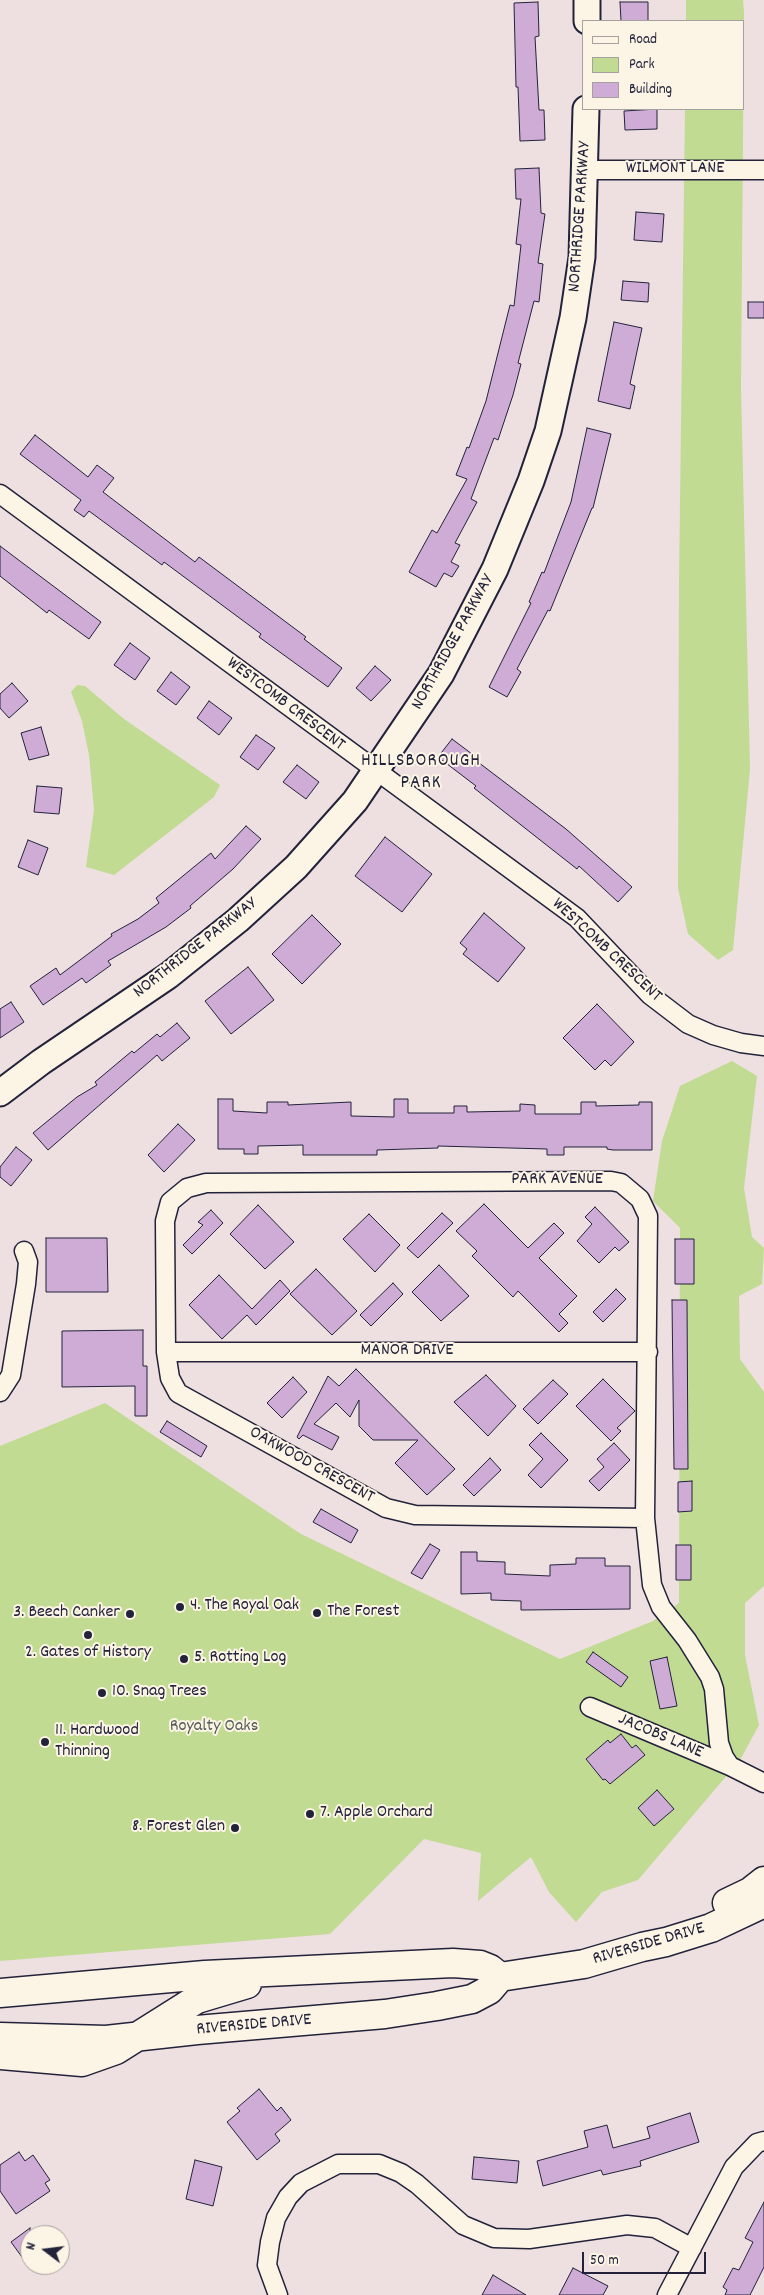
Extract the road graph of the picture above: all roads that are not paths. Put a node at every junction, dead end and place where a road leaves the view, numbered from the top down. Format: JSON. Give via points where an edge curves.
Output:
{"nodes":[{"id":1,"x":587,"y":0,"type":"edge"},
{"id":2,"x":587,"y":20,"type":"edge"},
{"id":3,"x":586,"y":110,"type":"edge"},
{"id":4,"x":585,"y":170,"type":"junction"},
{"id":5,"x":764,"y":170,"type":"edge"},
{"id":6,"x":0,"y":494,"type":"edge"},
{"id":7,"x":376,"y":772,"type":"junction"},
{"id":8,"x":764,"y":1046,"type":"edge"},
{"id":9,"x":0,"y":1093,"type":"edge"},
{"id":10,"x":170,"y":1202,"type":"joint"},
{"id":11,"x":24,"y":1251,"type":"dead end"},
{"id":12,"x":166,"y":1352,"type":"junction"},
{"id":13,"x":648,"y":1352,"type":"junction"},
{"id":14,"x":0,"y":1392,"type":"edge"},
{"id":15,"x":645,"y":1518,"type":"junction"},
{"id":16,"x":590,"y":1707,"type":"dead end"},
{"id":17,"x":730,"y":1766,"type":"junction"},
{"id":18,"x":764,"y":1783,"type":"edge"},
{"id":19,"x":764,"y":1881,"type":"edge"},
{"id":20,"x":764,"y":1903,"type":"edge"},
{"id":21,"x":642,"y":1947,"type":"junction"},
{"id":22,"x":272,"y":1973,"type":"junction"},
{"id":23,"x":500,"y":1977,"type":"junction"},
{"id":24,"x":0,"y":1993,"type":"edge"},
{"id":25,"x":0,"y":2037,"type":"edge"},
{"id":26,"x":134,"y":2038,"type":"junction"},
{"id":27,"x":0,"y":2056,"type":"edge"},
{"id":28,"x":764,"y":2141,"type":"edge"},
{"id":29,"x":692,"y":2248,"type":"junction"},
{"id":30,"x":278,"y":2295,"type":"edge"},
{"id":31,"x":667,"y":2295,"type":"edge"}],
"edges":[{"from":1,"to":2,"type":"street"},
{"from":3,"to":4,"type":"street","name":"NORTHRIDGE PARKWAY"},
{"from":4,"to":5,"type":"street","name":"WILMONT LANE"},
{"from":4,"to":7,"type":"street","name":"NORTHRIDGE PARKWAY","via":[[582,256],[573,318],[548,431],[531,481],[495,569],[441,674]]},
{"from":6,"to":7,"type":"street","name":"WESTCOMB CRESCENT"},
{"from":7,"to":8,"type":"street","name":"WESTCOMB CRESCENT","via":[[577,918],[650,995],[688,1024],[713,1035]]},
{"from":7,"to":9,"type":"street","name":"NORTHRIDGE PARKWAY","via":[[355,801],[296,867],[238,920],[168,976]]},
{"from":10,"to":12,"type":"street","name":"OAKWOOD CRESCENT","via":[[165,1221]]},
{"from":10,"to":13,"type":"street","name":"PARK AVENUE","via":[[187,1188],[206,1183],[611,1181],[621,1184],[640,1199],[648,1216]]},
{"from":11,"to":14,"type":"street","via":[[28,1262],[26,1284],[11,1375]]},
{"from":12,"to":13,"type":"street","name":"MANOR DRIVE"},
{"from":12,"to":15,"type":"street","name":"OAKWOOD CRESCENT","via":[[170,1378],[178,1394],[386,1508],[415,1515],[451,1517]]},
{"from":13,"to":15,"type":"street","name":"PARK AVENUE"},
{"from":15,"to":17,"type":"street","name":"PARK AVENUE","via":[[652,1585],[661,1607],[687,1640],[714,1688],[719,1743]]},
{"from":16,"to":17,"type":"street","name":"JACOBS LANE"},
{"from":17,"to":18,"type":"street","name":"JACOBS LANE"},
{"from":19,"to":21,"type":"highway","via":[[750,1892]]},
{"from":20,"to":21,"type":"highway","name":"RIVERSIDE DRIVE","via":[[687,1936]]},
{"from":21,"to":23,"type":"highway","name":"RIVERSIDE DRIVE","via":[[584,1964]]},
{"from":22,"to":23,"type":"highway","via":[[452,1963],[480,1965]]},
{"from":22,"to":24,"type":"highway","via":[[205,1975]]},
{"from":22,"to":26,"type":"highway","via":[[240,1987],[197,1999]]},
{"from":23,"to":26,"type":"highway","name":"RIVERSIDE DRIVE","via":[[488,1990],[472,1999],[438,2006]]},
{"from":25,"to":26,"type":"highway","name":"RIVERSIDE DRIVE"},
{"from":26,"to":27,"type":"highway","via":[[116,2050],[82,2062]]},
{"from":28,"to":29,"type":"street","via":[[757,2143],[734,2167]]},
{"from":29,"to":30,"type":"street","via":[[655,2228],[627,2225],[529,2238],[494,2238],[463,2225],[401,2173],[379,2164],[338,2164],[301,2183],[276,2218],[267,2265]]},
{"from":29,"to":31,"type":"street"}]}
